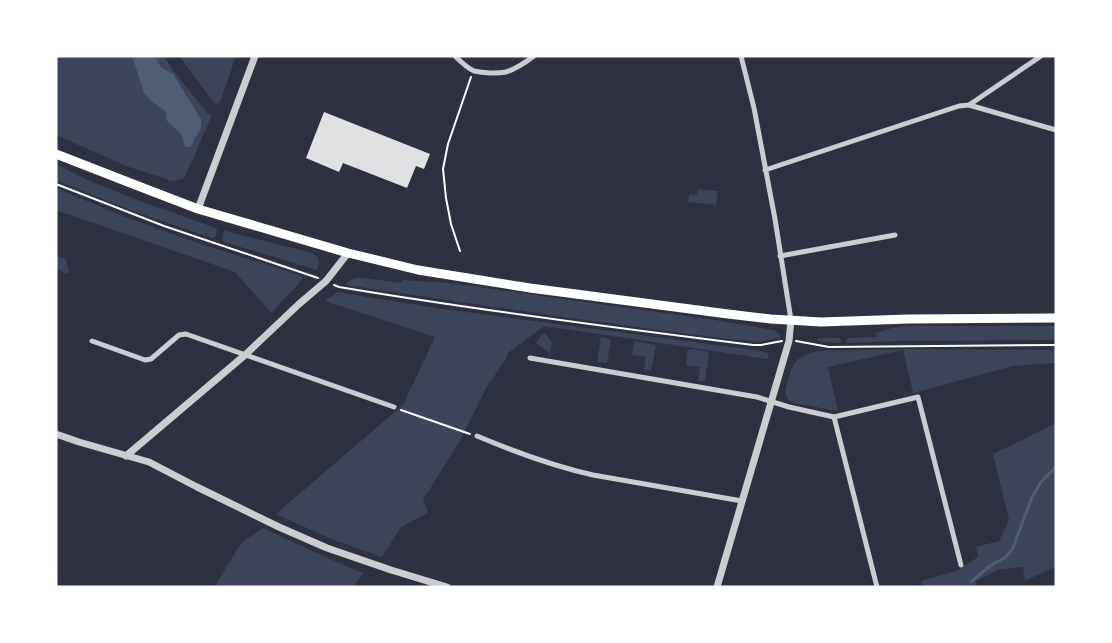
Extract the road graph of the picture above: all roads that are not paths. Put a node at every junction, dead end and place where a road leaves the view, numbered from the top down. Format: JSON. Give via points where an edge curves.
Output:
{"nodes":[{"id":1,"x":255,"y":56,"type":"edge"},
{"id":2,"x":455,"y":56,"type":"edge"},
{"id":3,"x":534,"y":56,"type":"edge"},
{"id":4,"x":741,"y":56,"type":"edge"},
{"id":5,"x":1041,"y":56,"type":"edge"},
{"id":6,"x":969,"y":105,"type":"junction"},
{"id":7,"x":1056,"y":130,"type":"edge"},
{"id":8,"x":56,"y":154,"type":"edge"},
{"id":9,"x":765,"y":170,"type":"junction"},
{"id":10,"x":198,"y":209,"type":"junction"},
{"id":11,"x":895,"y":235,"type":"dead end"},
{"id":12,"x":348,"y":253,"type":"junction"},
{"id":13,"x":780,"y":256,"type":"junction"},
{"id":14,"x":1056,"y":318,"type":"edge"},
{"id":15,"x":791,"y":320,"type":"junction"},
{"id":16,"x":92,"y":342,"type":"dead end"},
{"id":17,"x":245,"y":355,"type":"junction"},
{"id":18,"x":530,"y":358,"type":"dead end"},
{"id":19,"x":771,"y":401,"type":"junction"},
{"id":20,"x":394,"y":407,"type":"road end"},
{"id":21,"x":834,"y":417,"type":"junction"},
{"id":22,"x":56,"y":434,"type":"edge"},
{"id":23,"x":477,"y":436,"type":"road end"},
{"id":24,"x":126,"y":456,"type":"junction"},
{"id":25,"x":742,"y":501,"type":"junction"},
{"id":26,"x":961,"y":565,"type":"dead end"},
{"id":27,"x":447,"y":587,"type":"edge"},
{"id":28,"x":717,"y":587,"type":"edge"},
{"id":29,"x":877,"y":587,"type":"edge"}],
"edges":[{"from":1,"to":10,"type":"street"},
{"from":2,"to":3,"type":"street","via":[[474,70],[490,73],[506,72]]},
{"from":4,"to":9,"type":"street"},
{"from":5,"to":6,"type":"street"},
{"from":6,"to":7,"type":"street"},
{"from":6,"to":9,"type":"street"},
{"from":8,"to":10,"type":"main road"},
{"from":9,"to":13,"type":"street"},
{"from":10,"to":12,"type":"main road"},
{"from":11,"to":13,"type":"street"},
{"from":12,"to":15,"type":"main road","via":[[404,267],[530,288]]},
{"from":12,"to":17,"type":"street","via":[[326,281]]},
{"from":13,"to":15,"type":"street"},
{"from":14,"to":15,"type":"main road"},
{"from":15,"to":19,"type":"street","via":[[789,341]]},
{"from":16,"to":17,"type":"street","via":[[145,360],[151,359],[179,335],[186,334]]},
{"from":17,"to":20,"type":"street"},
{"from":17,"to":24,"type":"street"},
{"from":18,"to":19,"type":"street"},
{"from":19,"to":21,"type":"street"},
{"from":19,"to":25,"type":"street"},
{"from":21,"to":26,"type":"street","via":[[918,397]]},
{"from":21,"to":29,"type":"street"},
{"from":22,"to":24,"type":"street"},
{"from":23,"to":25,"type":"street","via":[[518,453],[577,471]]},
{"from":24,"to":27,"type":"street","via":[[149,462],[327,548]]},
{"from":25,"to":28,"type":"street"}]}
